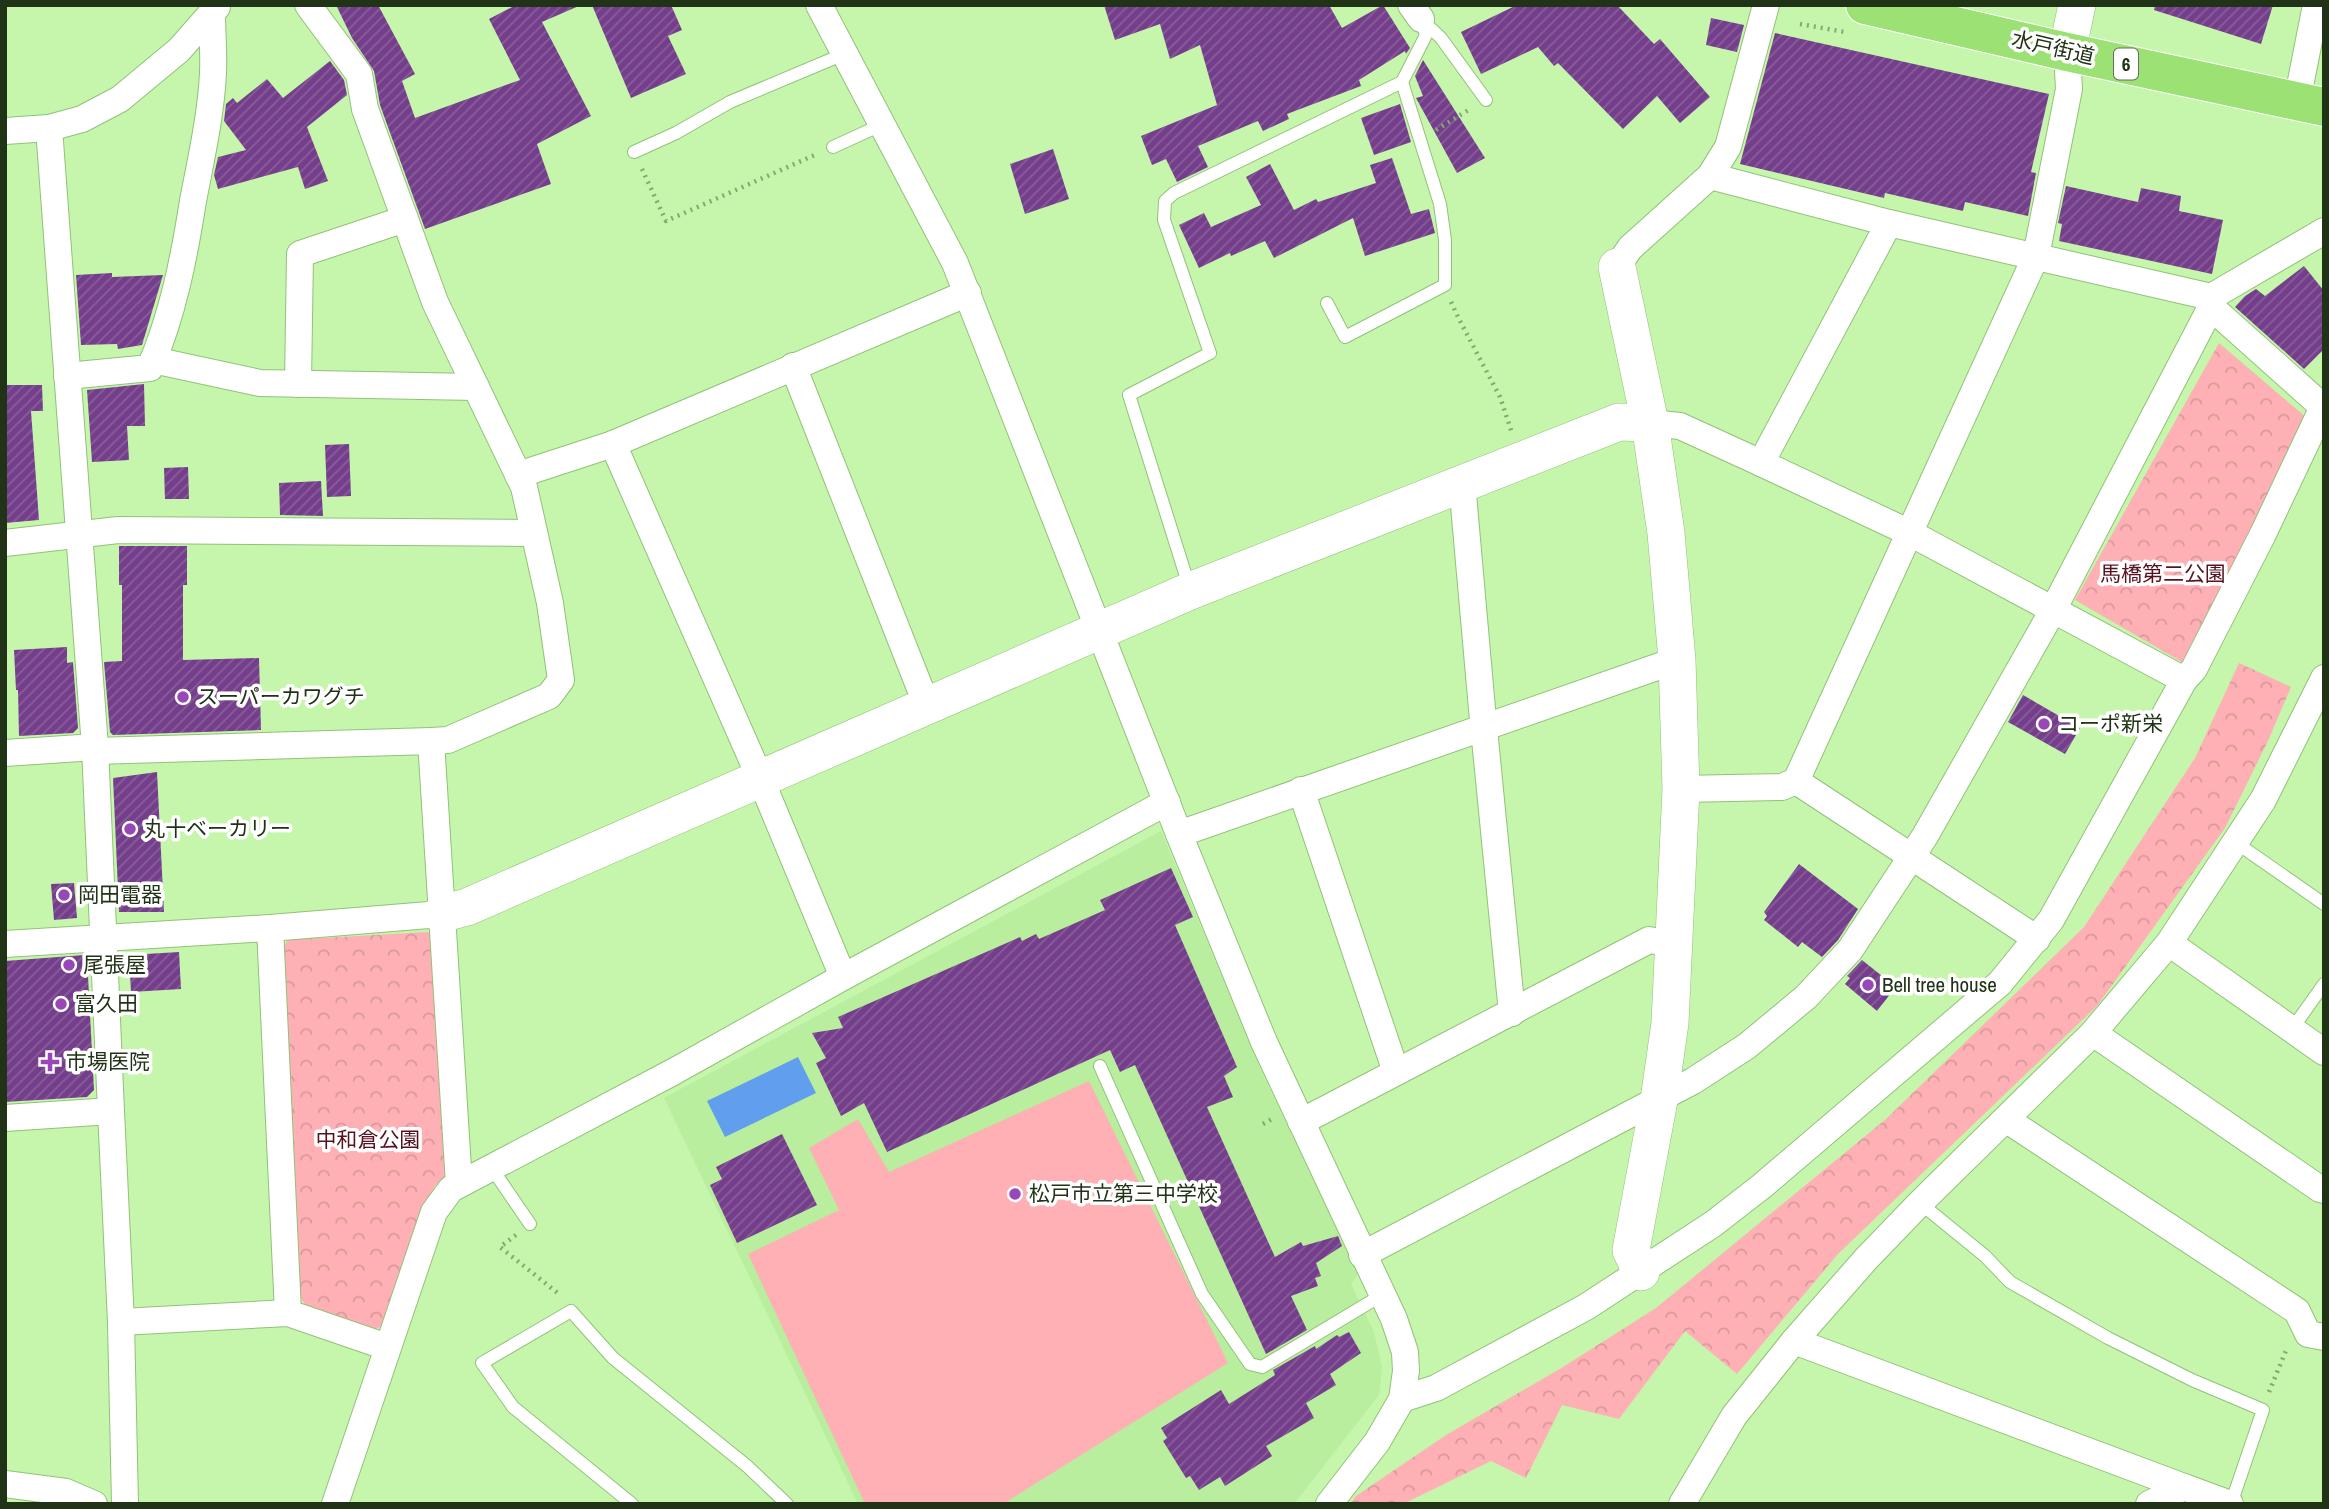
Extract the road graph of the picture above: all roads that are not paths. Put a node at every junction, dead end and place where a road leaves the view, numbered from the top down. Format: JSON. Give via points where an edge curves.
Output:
{"nodes":[{"id":1,"x":308,"y":5,"type":"edge"},
{"id":2,"x":820,"y":5,"type":"edge"},
{"id":3,"x":1766,"y":5,"type":"edge"},
{"id":4,"x":2077,"y":5,"type":"edge"},
{"id":5,"x":2316,"y":5,"type":"edge"},
{"id":6,"x":215,"y":9,"type":"edge"},
{"id":7,"x":1416,"y":12,"type":"edge"},
{"id":8,"x":1858,"y":19,"type":"edge"},
{"id":9,"x":2067,"y":52,"type":"junction"},
{"id":10,"x":844,"y":54,"type":"junction"},
{"id":11,"x":1402,"y":82,"type":"junction"},
{"id":12,"x":1486,"y":100,"type":"road end"},
{"id":13,"x":2311,"y":104,"type":"edge"},
{"id":14,"x":881,"y":125,"type":"junction"},
{"id":15,"x":49,"y":128,"type":"junction"},
{"id":16,"x":5,"y":131,"type":"edge"},
{"id":17,"x":833,"y":147,"type":"road end"},
{"id":18,"x":634,"y":152,"type":"road end"},
{"id":19,"x":1710,"y":176,"type":"junction"},
{"id":20,"x":405,"y":219,"type":"junction"},
{"id":21,"x":1889,"y":223,"type":"junction"},
{"id":22,"x":2324,"y":231,"type":"edge"},
{"id":23,"x":2036,"y":256,"type":"junction"},
{"id":24,"x":1618,"y":267,"type":"joint"},
{"id":25,"x":968,"y":293,"type":"junction"},
{"id":26,"x":2211,"y":302,"type":"junction"},
{"id":27,"x":1327,"y":303,"type":"dead end"},
{"id":28,"x":153,"y":360,"type":"junction"},
{"id":29,"x":793,"y":366,"type":"junction"},
{"id":30,"x":67,"y":376,"type":"junction"},
{"id":31,"x":298,"y":384,"type":"junction"},
{"id":32,"x":476,"y":387,"type":"junction"},
{"id":33,"x":1650,"y":422,"type":"junction"},
{"id":34,"x":613,"y":444,"type":"junction"},
{"id":35,"x":1761,"y":463,"type":"junction"},
{"id":36,"x":518,"y":475,"type":"junction"},
{"id":37,"x":1462,"y":483,"type":"junction"},
{"id":38,"x":534,"y":533,"type":"junction"},
{"id":39,"x":1910,"y":533,"type":"junction"},
{"id":40,"x":78,"y":534,"type":"junction"},
{"id":41,"x":5,"y":542,"type":"edge"},
{"id":42,"x":1190,"y":591,"type":"junction"},
{"id":43,"x":2053,"y":610,"type":"junction"},
{"id":44,"x":1100,"y":631,"type":"junction"},
{"id":45,"x":1677,"y":660,"type":"junction"},
{"id":46,"x":2324,"y":678,"type":"edge"},
{"id":47,"x":2185,"y":680,"type":"junction"},
{"id":48,"x":927,"y":706,"type":"junction"},
{"id":49,"x":1483,"y":728,"type":"junction"},
{"id":50,"x":431,"y":741,"type":"junction"},
{"id":51,"x":95,"y":749,"type":"junction"},
{"id":52,"x":5,"y":752,"type":"edge"},
{"id":53,"x":761,"y":780,"type":"junction"},
{"id":54,"x":1796,"y":781,"type":"junction"},
{"id":55,"x":1681,"y":789,"type":"junction"},
{"id":56,"x":1301,"y":790,"type":"junction"},
{"id":57,"x":1167,"y":802,"type":"junction"},
{"id":58,"x":1179,"y":834,"type":"junction"},
{"id":59,"x":2235,"y":842,"type":"junction"},
{"id":60,"x":1913,"y":856,"type":"junction"},
{"id":61,"x":2324,"y":904,"type":"edge"},
{"id":62,"x":442,"y":914,"type":"junction"},
{"id":63,"x":270,"y":928,"type":"junction"},
{"id":64,"x":104,"y":938,"type":"junction"},
{"id":65,"x":2037,"y":939,"type":"junction"},
{"id":66,"x":2169,"y":943,"type":"junction"},
{"id":67,"x":5,"y":944,"type":"edge"},
{"id":68,"x":1674,"y":944,"type":"junction"},
{"id":69,"x":842,"y":977,"type":"junction"},
{"id":70,"x":2324,"y":984,"type":"edge"},
{"id":71,"x":1512,"y":1013,"type":"junction"},
{"id":72,"x":2292,"y":1029,"type":"junction"},
{"id":73,"x":2093,"y":1033,"type":"junction"},
{"id":74,"x":2324,"y":1052,"type":"edge"},
{"id":75,"x":1100,"y":1066,"type":"dead end"},
{"id":76,"x":1396,"y":1072,"type":"junction"},
{"id":77,"x":1659,"y":1100,"type":"junction"},
{"id":78,"x":111,"y":1111,"type":"junction"},
{"id":79,"x":5,"y":1118,"type":"edge"},
{"id":80,"x":2007,"y":1119,"type":"junction"},
{"id":81,"x":1301,"y":1122,"type":"junction"},
{"id":82,"x":491,"y":1167,"type":"junction"},
{"id":83,"x":458,"y":1184,"type":"junction"},
{"id":84,"x":2324,"y":1190,"type":"edge"},
{"id":85,"x":1920,"y":1203,"type":"junction"},
{"id":86,"x":530,"y":1224,"type":"road end"},
{"id":87,"x":1362,"y":1255,"type":"junction"},
{"id":88,"x":1642,"y":1272,"type":"junction"},
{"id":89,"x":1382,"y":1295,"type":"junction"},
{"id":90,"x":288,"y":1313,"type":"junction"},
{"id":91,"x":121,"y":1322,"type":"junction"},
{"id":92,"x":2314,"y":1331,"type":"edge"},
{"id":93,"x":1794,"y":1341,"type":"junction"},
{"id":94,"x":387,"y":1347,"type":"junction"},
{"id":95,"x":1402,"y":1399,"type":"junction"},
{"id":96,"x":5,"y":1484,"type":"edge"},
{"id":97,"x":2184,"y":1487,"type":"junction"},
{"id":98,"x":94,"y":1504,"type":"edge"},
{"id":99,"x":125,"y":1504,"type":"edge"},
{"id":100,"x":335,"y":1504,"type":"edge"},
{"id":101,"x":632,"y":1504,"type":"edge"},
{"id":102,"x":787,"y":1504,"type":"edge"},
{"id":103,"x":1329,"y":1504,"type":"edge"},
{"id":104,"x":1682,"y":1504,"type":"edge"},
{"id":105,"x":2149,"y":1504,"type":"edge"},
{"id":106,"x":2231,"y":1504,"type":"edge"}],
"edges":[{"from":1,"to":20,"type":"street","via":[[359,74],[365,109]]},
{"from":2,"to":10,"type":"street"},
{"from":3,"to":19,"type":"street","via":[[1728,147]]},
{"from":4,"to":9,"type":"street"},
{"from":5,"to":13,"type":"street"},
{"from":6,"to":15,"type":"street","via":[[179,50],[120,99],[82,119]]},
{"from":6,"to":28,"type":"street","via":[[213,74],[183,261]]},
{"from":7,"to":11,"type":"lane","via":[[1426,35]]},
{"from":7,"to":12,"type":"lane"},
{"from":8,"to":9,"type":"highway","name":"水戸街道","number":"6"},
{"from":9,"to":13,"type":"highway","name":"水戸街道","number":"6"},
{"from":9,"to":23,"type":"street","via":[[2069,89]]},
{"from":10,"to":14,"type":"street"},
{"from":10,"to":18,"type":"lane","via":[[730,102]]},
{"from":11,"to":27,"type":"lane","via":[[1440,204],[1445,285],[1345,337]]},
{"from":11,"to":42,"type":"lane","via":[[1165,201],[1164,220],[1210,353],[1129,395]]},
{"from":14,"to":17,"type":"lane"},
{"from":14,"to":25,"type":"street"},
{"from":15,"to":16,"type":"street"},
{"from":15,"to":30,"type":"street"},
{"from":19,"to":21,"type":"street"},
{"from":19,"to":24,"type":"street","via":[[1630,247]]},
{"from":20,"to":31,"type":"street","via":[[300,254]]},
{"from":20,"to":32,"type":"street","via":[[435,302]]},
{"from":21,"to":23,"type":"street"},
{"from":21,"to":35,"type":"street"},
{"from":22,"to":26,"type":"street"},
{"from":23,"to":26,"type":"street"},
{"from":23,"to":39,"type":"street"},
{"from":24,"to":33,"type":"street"},
{"from":25,"to":29,"type":"street"},
{"from":25,"to":44,"type":"street"},
{"from":26,"to":43,"type":"street"},
{"from":26,"to":47,"type":"street","via":[[2323,407],[2257,546]]},
{"from":28,"to":30,"type":"street","via":[[150,368]]},
{"from":28,"to":31,"type":"street","via":[[260,383]]},
{"from":29,"to":34,"type":"street"},
{"from":29,"to":48,"type":"street"},
{"from":30,"to":40,"type":"street"},
{"from":31,"to":32,"type":"street"},
{"from":32,"to":36,"type":"street"},
{"from":33,"to":35,"type":"street","via":[[1681,426]]},
{"from":33,"to":37,"type":"street","via":[[1619,422]]},
{"from":33,"to":45,"type":"street"},
{"from":34,"to":36,"type":"street"},
{"from":34,"to":53,"type":"street"},
{"from":35,"to":39,"type":"street"},
{"from":36,"to":38,"type":"street"},
{"from":37,"to":42,"type":"street"},
{"from":37,"to":49,"type":"street"},
{"from":38,"to":40,"type":"street","via":[[118,530]]},
{"from":38,"to":50,"type":"street","via":[[561,681],[548,696],[449,740]]},
{"from":39,"to":43,"type":"street"},
{"from":39,"to":54,"type":"street"},
{"from":40,"to":41,"type":"street"},
{"from":40,"to":51,"type":"street"},
{"from":42,"to":44,"type":"street"},
{"from":43,"to":47,"type":"street"},
{"from":43,"to":60,"type":"street"},
{"from":44,"to":48,"type":"street"},
{"from":44,"to":57,"type":"street"},
{"from":45,"to":49,"type":"street"},
{"from":45,"to":55,"type":"street"},
{"from":46,"to":59,"type":"street","via":[[2263,800]]},
{"from":47,"to":65,"type":"street"},
{"from":48,"to":53,"type":"street"},
{"from":49,"to":56,"type":"street"},
{"from":49,"to":71,"type":"street"},
{"from":50,"to":51,"type":"street"},
{"from":50,"to":62,"type":"street"},
{"from":51,"to":52,"type":"street"},
{"from":51,"to":64,"type":"street"},
{"from":53,"to":62,"type":"street"},
{"from":53,"to":69,"type":"street"},
{"from":54,"to":55,"type":"street","via":[[1782,787]]},
{"from":54,"to":60,"type":"street"},
{"from":55,"to":68,"type":"street"},
{"from":56,"to":58,"type":"street"},
{"from":56,"to":76,"type":"street"},
{"from":57,"to":58,"type":"street"},
{"from":57,"to":69,"type":"street"},
{"from":58,"to":81,"type":"street"},
{"from":59,"to":61,"type":"lane"},
{"from":59,"to":66,"type":"street"},
{"from":60,"to":65,"type":"street"},
{"from":60,"to":77,"type":"street","via":[[1850,950],[1805,997],[1747,1046]]},
{"from":62,"to":63,"type":"street"},
{"from":62,"to":83,"type":"street"},
{"from":63,"to":64,"type":"street"},
{"from":63,"to":90,"type":"street"},
{"from":64,"to":67,"type":"street"},
{"from":64,"to":78,"type":"street"},
{"from":65,"to":88,"type":"street","via":[[2000,983],[1762,1186]]},
{"from":66,"to":72,"type":"street"},
{"from":66,"to":73,"type":"street"},
{"from":68,"to":71,"type":"street","via":[[1649,940]]},
{"from":68,"to":77,"type":"street","via":[[1670,1023]]},
{"from":69,"to":82,"type":"street"},
{"from":70,"to":72,"type":"lane"},
{"from":71,"to":76,"type":"street"},
{"from":72,"to":74,"type":"street"},
{"from":73,"to":80,"type":"street"},
{"from":73,"to":84,"type":"street"},
{"from":75,"to":89,"type":"lane","via":[[1202,1294],[1250,1364],[1262,1367]]},
{"from":76,"to":81,"type":"street"},
{"from":77,"to":87,"type":"street"},
{"from":77,"to":88,"type":"street","via":[[1631,1250]]},
{"from":78,"to":79,"type":"street"},
{"from":78,"to":91,"type":"street"},
{"from":80,"to":85,"type":"street"},
{"from":80,"to":92,"type":"street","via":[[2297,1311]]},
{"from":81,"to":87,"type":"street"},
{"from":82,"to":83,"type":"street"},
{"from":82,"to":86,"type":"lane"},
{"from":83,"to":94,"type":"street","via":[[434,1212]]},
{"from":85,"to":93,"type":"street"},
{"from":85,"to":106,"type":"lane","via":[[2010,1282],[2108,1338],[2263,1410]]},
{"from":87,"to":89,"type":"street"},
{"from":88,"to":95,"type":"street","via":[[1436,1388]]},
{"from":89,"to":95,"type":"street","via":[[1405,1352]]},
{"from":90,"to":91,"type":"street"},
{"from":90,"to":94,"type":"street"},
{"from":91,"to":99,"type":"street"},
{"from":93,"to":97,"type":"street"},
{"from":93,"to":104,"type":"street","via":[[1734,1416]]},
{"from":94,"to":100,"type":"street"},
{"from":95,"to":103,"type":"street","via":[[1377,1442]]},
{"from":96,"to":98,"type":"street","via":[[66,1492]]},
{"from":97,"to":105,"type":"street"},
{"from":97,"to":106,"type":"street"},
{"from":101,"to":102,"type":"lane","via":[[513,1407],[482,1363],[571,1311],[613,1358],[747,1465]]}]}
